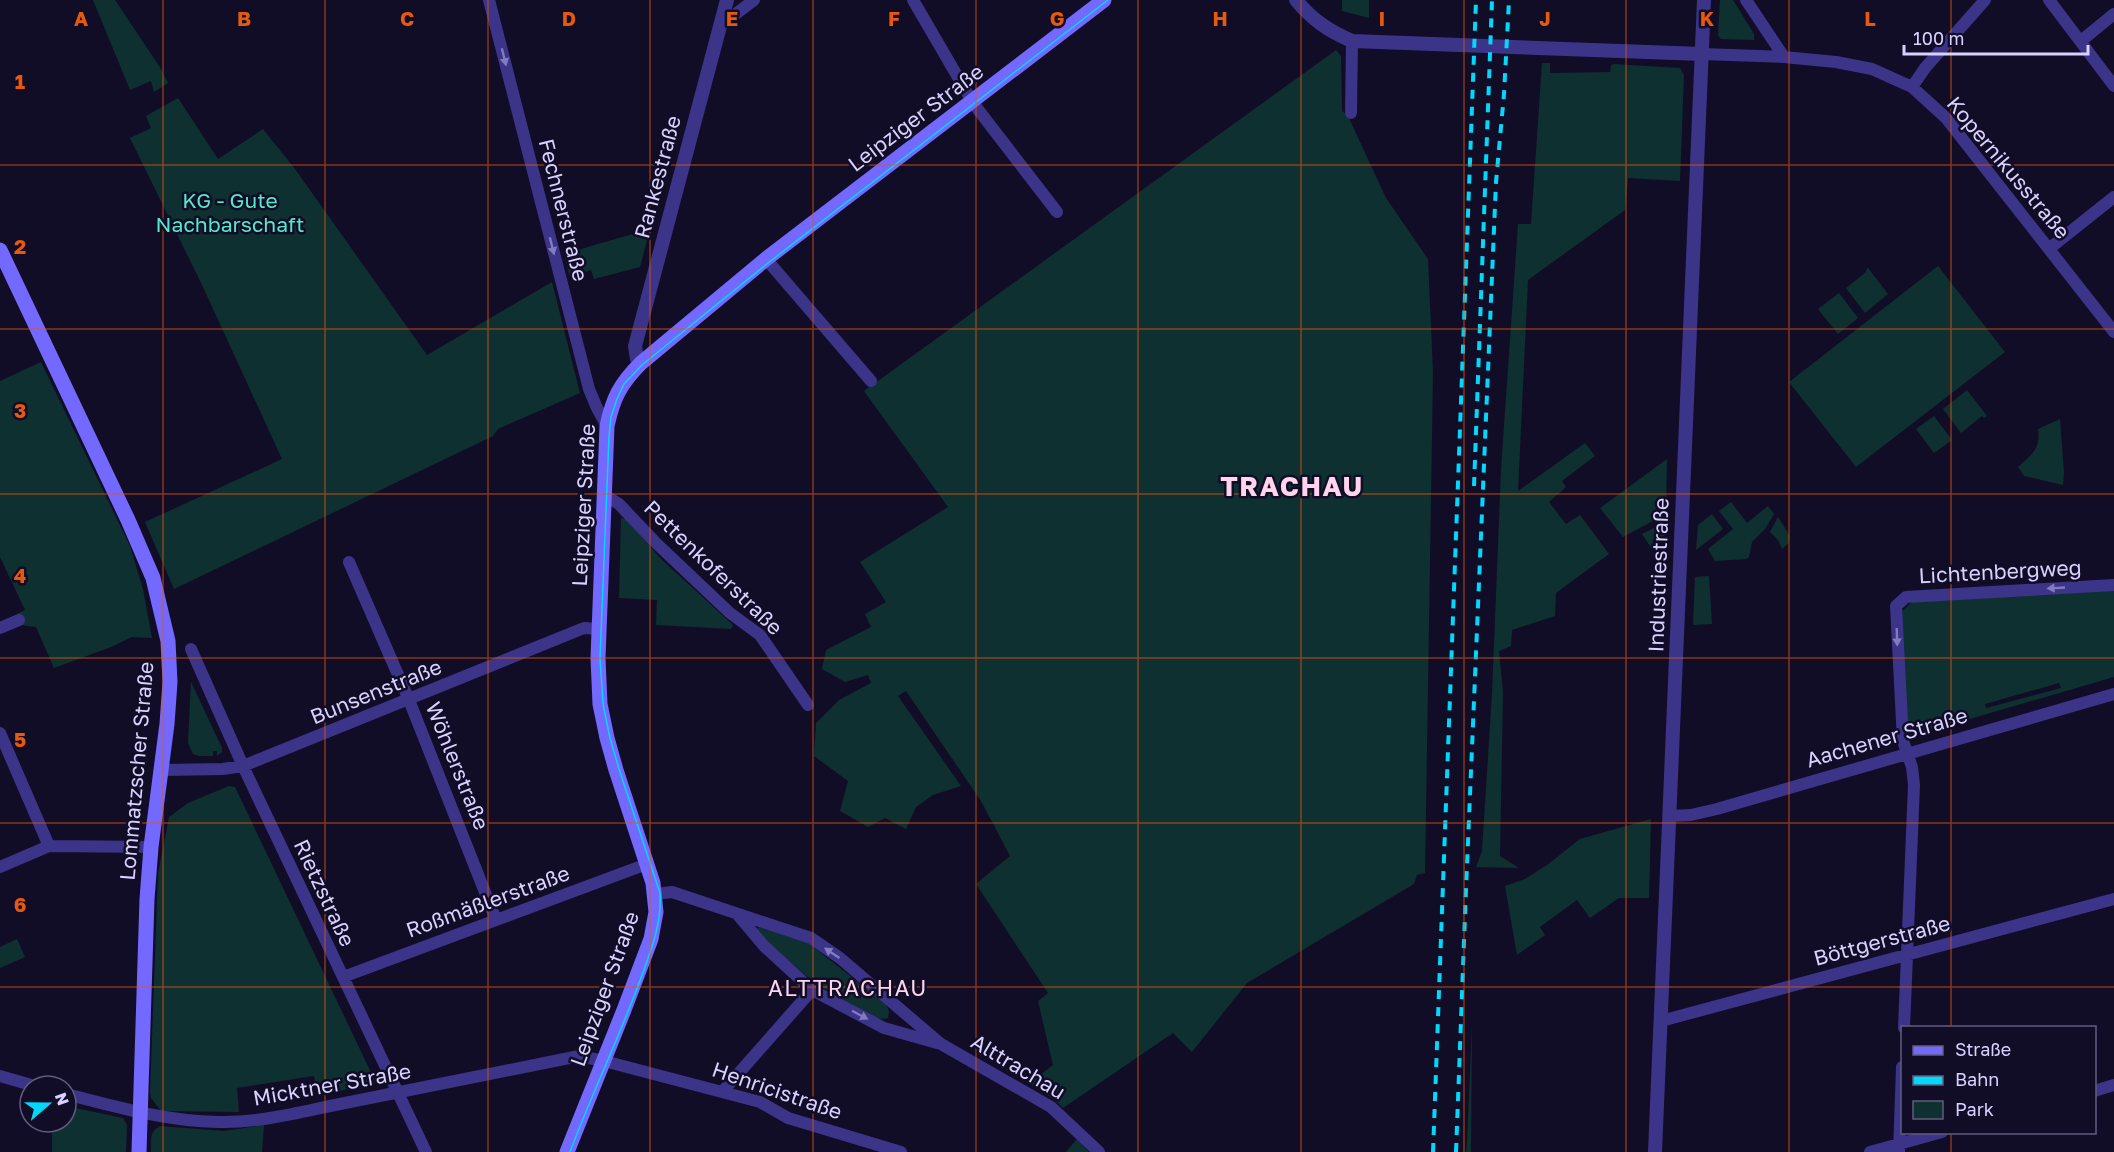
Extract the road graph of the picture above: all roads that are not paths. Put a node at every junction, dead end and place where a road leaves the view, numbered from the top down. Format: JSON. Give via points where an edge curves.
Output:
{"nodes":[{"id":1,"x":489,"y":0,"type":"edge"},
{"id":2,"x":727,"y":0,"type":"edge"},
{"id":3,"x":754,"y":0,"type":"edge"},
{"id":4,"x":914,"y":0,"type":"edge"},
{"id":5,"x":1104,"y":0,"type":"edge"},
{"id":6,"x":1296,"y":0,"type":"edge"},
{"id":7,"x":1704,"y":0,"type":"edge"},
{"id":8,"x":1746,"y":0,"type":"edge"},
{"id":9,"x":1985,"y":0,"type":"edge"},
{"id":10,"x":2049,"y":0,"type":"edge"},
{"id":11,"x":2114,"y":14,"type":"edge"},
{"id":12,"x":720,"y":26,"type":"junction"},
{"id":13,"x":1352,"y":41,"type":"junction"},
{"id":14,"x":2081,"y":41,"type":"junction"},
{"id":15,"x":1702,"y":54,"type":"junction"},
{"id":16,"x":1784,"y":57,"type":"junction"},
{"id":17,"x":2114,"y":86,"type":"edge"},
{"id":18,"x":1912,"y":87,"type":"junction"},
{"id":19,"x":972,"y":102,"type":"junction"},
{"id":20,"x":1351,"y":113,"type":"dead end"},
{"id":21,"x":2114,"y":197,"type":"edge"},
{"id":22,"x":1057,"y":212,"type":"dead end"},
{"id":23,"x":2050,"y":248,"type":"junction"},
{"id":24,"x":0,"y":250,"type":"edge"},
{"id":25,"x":766,"y":260,"type":"junction"},
{"id":26,"x":2114,"y":332,"type":"edge"},
{"id":27,"x":641,"y":363,"type":"junction"},
{"id":28,"x":871,"y":381,"type":"dead end"},
{"id":29,"x":607,"y":426,"type":"junction"},
{"id":30,"x":604,"y":495,"type":"junction"},
{"id":31,"x":349,"y":562,"type":"dead end"},
{"id":32,"x":2114,"y":585,"type":"edge"},
{"id":33,"x":19,"y":620,"type":"dead end"},
{"id":34,"x":0,"y":628,"type":"edge"},
{"id":35,"x":599,"y":629,"type":"junction"},
{"id":36,"x":191,"y":649,"type":"dead end"},
{"id":37,"x":2114,"y":694,"type":"edge"},
{"id":38,"x":409,"y":700,"type":"junction"},
{"id":39,"x":808,"y":705,"type":"dead end"},
{"id":40,"x":0,"y":732,"type":"edge"},
{"id":41,"x":1907,"y":753,"type":"junction"},
{"id":42,"x":243,"y":766,"type":"junction"},
{"id":43,"x":162,"y":770,"type":"junction"},
{"id":44,"x":1670,"y":816,"type":"junction"},
{"id":45,"x":49,"y":846,"type":"junction"},
{"id":46,"x":151,"y":847,"type":"junction"},
{"id":47,"x":647,"y":864,"type":"junction"},
{"id":48,"x":0,"y":867,"type":"edge"},
{"id":49,"x":656,"y":894,"type":"junction"},
{"id":50,"x":2114,"y":899,"type":"edge"},
{"id":51,"x":736,"y":913,"type":"junction"},
{"id":52,"x":496,"y":920,"type":"junction"},
{"id":53,"x":1907,"y":954,"type":"junction"},
{"id":54,"x":343,"y":977,"type":"junction"},
{"id":55,"x":812,"y":990,"type":"junction"},
{"id":56,"x":1660,"y":1021,"type":"junction"},
{"id":57,"x":1904,"y":1026,"type":"edge"},
{"id":58,"x":941,"y":1044,"type":"junction"},
{"id":59,"x":604,"y":1060,"type":"junction"},
{"id":60,"x":0,"y":1076,"type":"edge"},
{"id":61,"x":18,"y":1081,"type":"edge"},
{"id":62,"x":2114,"y":1085,"type":"edge"},
{"id":63,"x":2096,"y":1090,"type":"edge"},
{"id":64,"x":723,"y":1091,"type":"junction"},
{"id":65,"x":397,"y":1093,"type":"junction"},
{"id":66,"x":1901,"y":1094,"type":"edge"},
{"id":67,"x":78,"y":1098,"type":"edge"},
{"id":68,"x":140,"y":1113,"type":"junction"},
{"id":69,"x":1937,"y":1134,"type":"edge"},
{"id":70,"x":1899,"y":1148,"type":"edge"},
{"id":71,"x":1098,"y":1150,"type":"edge"},
{"id":72,"x":139,"y":1152,"type":"edge"},
{"id":73,"x":426,"y":1152,"type":"edge"},
{"id":74,"x":567,"y":1152,"type":"edge"},
{"id":75,"x":901,"y":1152,"type":"edge"},
{"id":76,"x":1654,"y":1152,"type":"edge"},
{"id":77,"x":1870,"y":1152,"type":"edge"}],
"edges":[{"from":1,"to":29,"type":"street","name":"Fechnerstraße","one_way":true,"via":[[589,389]]},
{"from":2,"to":12,"type":"street","name":"Rankestraße"},
{"from":3,"to":12,"type":"street"},
{"from":4,"to":19,"type":"street"},
{"from":5,"to":19,"type":"main road","name":"Leipziger Straße"},
{"from":6,"to":13,"type":"street","via":[[1329,31]]},
{"from":7,"to":15,"type":"street","name":"Industriestraße"},
{"from":8,"to":16,"type":"street"},
{"from":9,"to":18,"type":"street"},
{"from":10,"to":14,"type":"street"},
{"from":11,"to":14,"type":"street"},
{"from":12,"to":27,"type":"street","name":"Rankestraße","via":[[635,346]]},
{"from":13,"to":15,"type":"street"},
{"from":13,"to":20,"type":"street"},
{"from":14,"to":17,"type":"street"},
{"from":15,"to":16,"type":"street","name":"Kopernikusstraße"},
{"from":15,"to":44,"type":"street","name":"Industriestraße"},
{"from":16,"to":18,"type":"street","name":"Kopernikusstraße","via":[[1872,69]]},
{"from":18,"to":23,"type":"street","name":"Kopernikusstraße","via":[[1946,118]]},
{"from":19,"to":22,"type":"street"},
{"from":19,"to":25,"type":"main road","name":"Leipziger Straße"},
{"from":21,"to":23,"type":"street"},
{"from":23,"to":26,"type":"street","name":"Kopernikusstraße"},
{"from":24,"to":43,"type":"main road","name":"Lommatzscher Straße","via":[[153,578],[168,641],[170,682]]},
{"from":25,"to":27,"type":"main road","name":"Leipziger Straße"},
{"from":25,"to":28,"type":"street"},
{"from":27,"to":29,"type":"main road","name":"Leipziger Straße","via":[[618,389]]},
{"from":29,"to":30,"type":"main road","name":"Leipziger Straße"},
{"from":30,"to":35,"type":"main road","name":"Leipziger Straße"},
{"from":30,"to":39,"type":"street","name":"Pettenkoferstraße","via":[[619,504],[721,605],[760,635]]},
{"from":31,"to":38,"type":"street","name":"Wöhlerstraße"},
{"from":32,"to":41,"type":"street","name":"Lichtenbergweg","one_way":true,"via":[[1906,597],[1900,601],[1896,606],[1898,663]]},
{"from":33,"to":34,"type":"street"},
{"from":35,"to":38,"type":"street","name":"Bunsenstraße","via":[[584,628]]},
{"from":35,"to":47,"type":"main road","name":"Leipziger Straße","via":[[600,704]]},
{"from":36,"to":42,"type":"street","name":"Rietzstraße"},
{"from":37,"to":41,"type":"street","name":"Aachener Straße"},
{"from":38,"to":42,"type":"street","name":"Bunsenstraße"},
{"from":38,"to":52,"type":"street","name":"Wöhlerstraße"},
{"from":40,"to":45,"type":"street"},
{"from":41,"to":44,"type":"street","name":"Aachener Straße","via":[[1716,809]]},
{"from":41,"to":53,"type":"street","via":[[1914,784]]},
{"from":42,"to":43,"type":"street","name":"Bunsenstraße"},
{"from":42,"to":54,"type":"street","name":"Rietzstraße"},
{"from":43,"to":46,"type":"main road","name":"Lommatzscher Straße"},
{"from":44,"to":56,"type":"street","name":"Industriestraße"},
{"from":45,"to":46,"type":"street"},
{"from":45,"to":48,"type":"street"},
{"from":46,"to":68,"type":"main road","name":"Lommatzscher Straße"},
{"from":47,"to":49,"type":"main road","name":"Leipziger Straße"},
{"from":47,"to":52,"type":"street","name":"Roßmäßlerstraße"},
{"from":49,"to":51,"type":"street","name":"Alttrachau","via":[[672,892]]},
{"from":49,"to":59,"type":"main road","name":"Leipziger Straße","via":[[651,939]]},
{"from":50,"to":53,"type":"street","name":"Böttgerstraße"},
{"from":51,"to":55,"type":"street","name":"Alttrachau","via":[[764,946]]},
{"from":58,"to":51,"type":"street","name":"Alttrachau","one_way":true,"via":[[811,938]]},
{"from":52,"to":54,"type":"street","name":"Roßmäßlerstraße"},
{"from":53,"to":56,"type":"street","name":"Böttgerstraße"},
{"from":53,"to":57,"type":"street"},
{"from":54,"to":65,"type":"street","name":"Rietzstraße"},
{"from":55,"to":58,"type":"street","name":"Alttrachau","one_way":true,"via":[[884,1028]]},
{"from":55,"to":64,"type":"street"},
{"from":56,"to":76,"type":"street","name":"Industriestraße"},
{"from":58,"to":71,"type":"street","name":"Alttrachau","via":[[1051,1107]]},
{"from":59,"to":64,"type":"street","name":"Henricistraße"},
{"from":59,"to":65,"type":"street","name":"Micktner Straße","via":[[579,1056]]},
{"from":59,"to":74,"type":"main road","name":"Leipziger Straße"},
{"from":60,"to":61,"type":"street"},
{"from":62,"to":63,"type":"street"},
{"from":64,"to":75,"type":"street","name":"Henricistraße","via":[[760,1102],[788,1118]]},
{"from":65,"to":68,"type":"street","name":"Micktner Straße","via":[[283,1115],[221,1122]]},
{"from":65,"to":73,"type":"street","name":"Rietzstraße"},
{"from":66,"to":70,"type":"street"},
{"from":67,"to":68,"type":"street","name":"Micktner Straße"},
{"from":68,"to":72,"type":"main road","name":"Lommatzscher Straße"},
{"from":69,"to":70,"type":"street"},
{"from":70,"to":77,"type":"street"}]}
